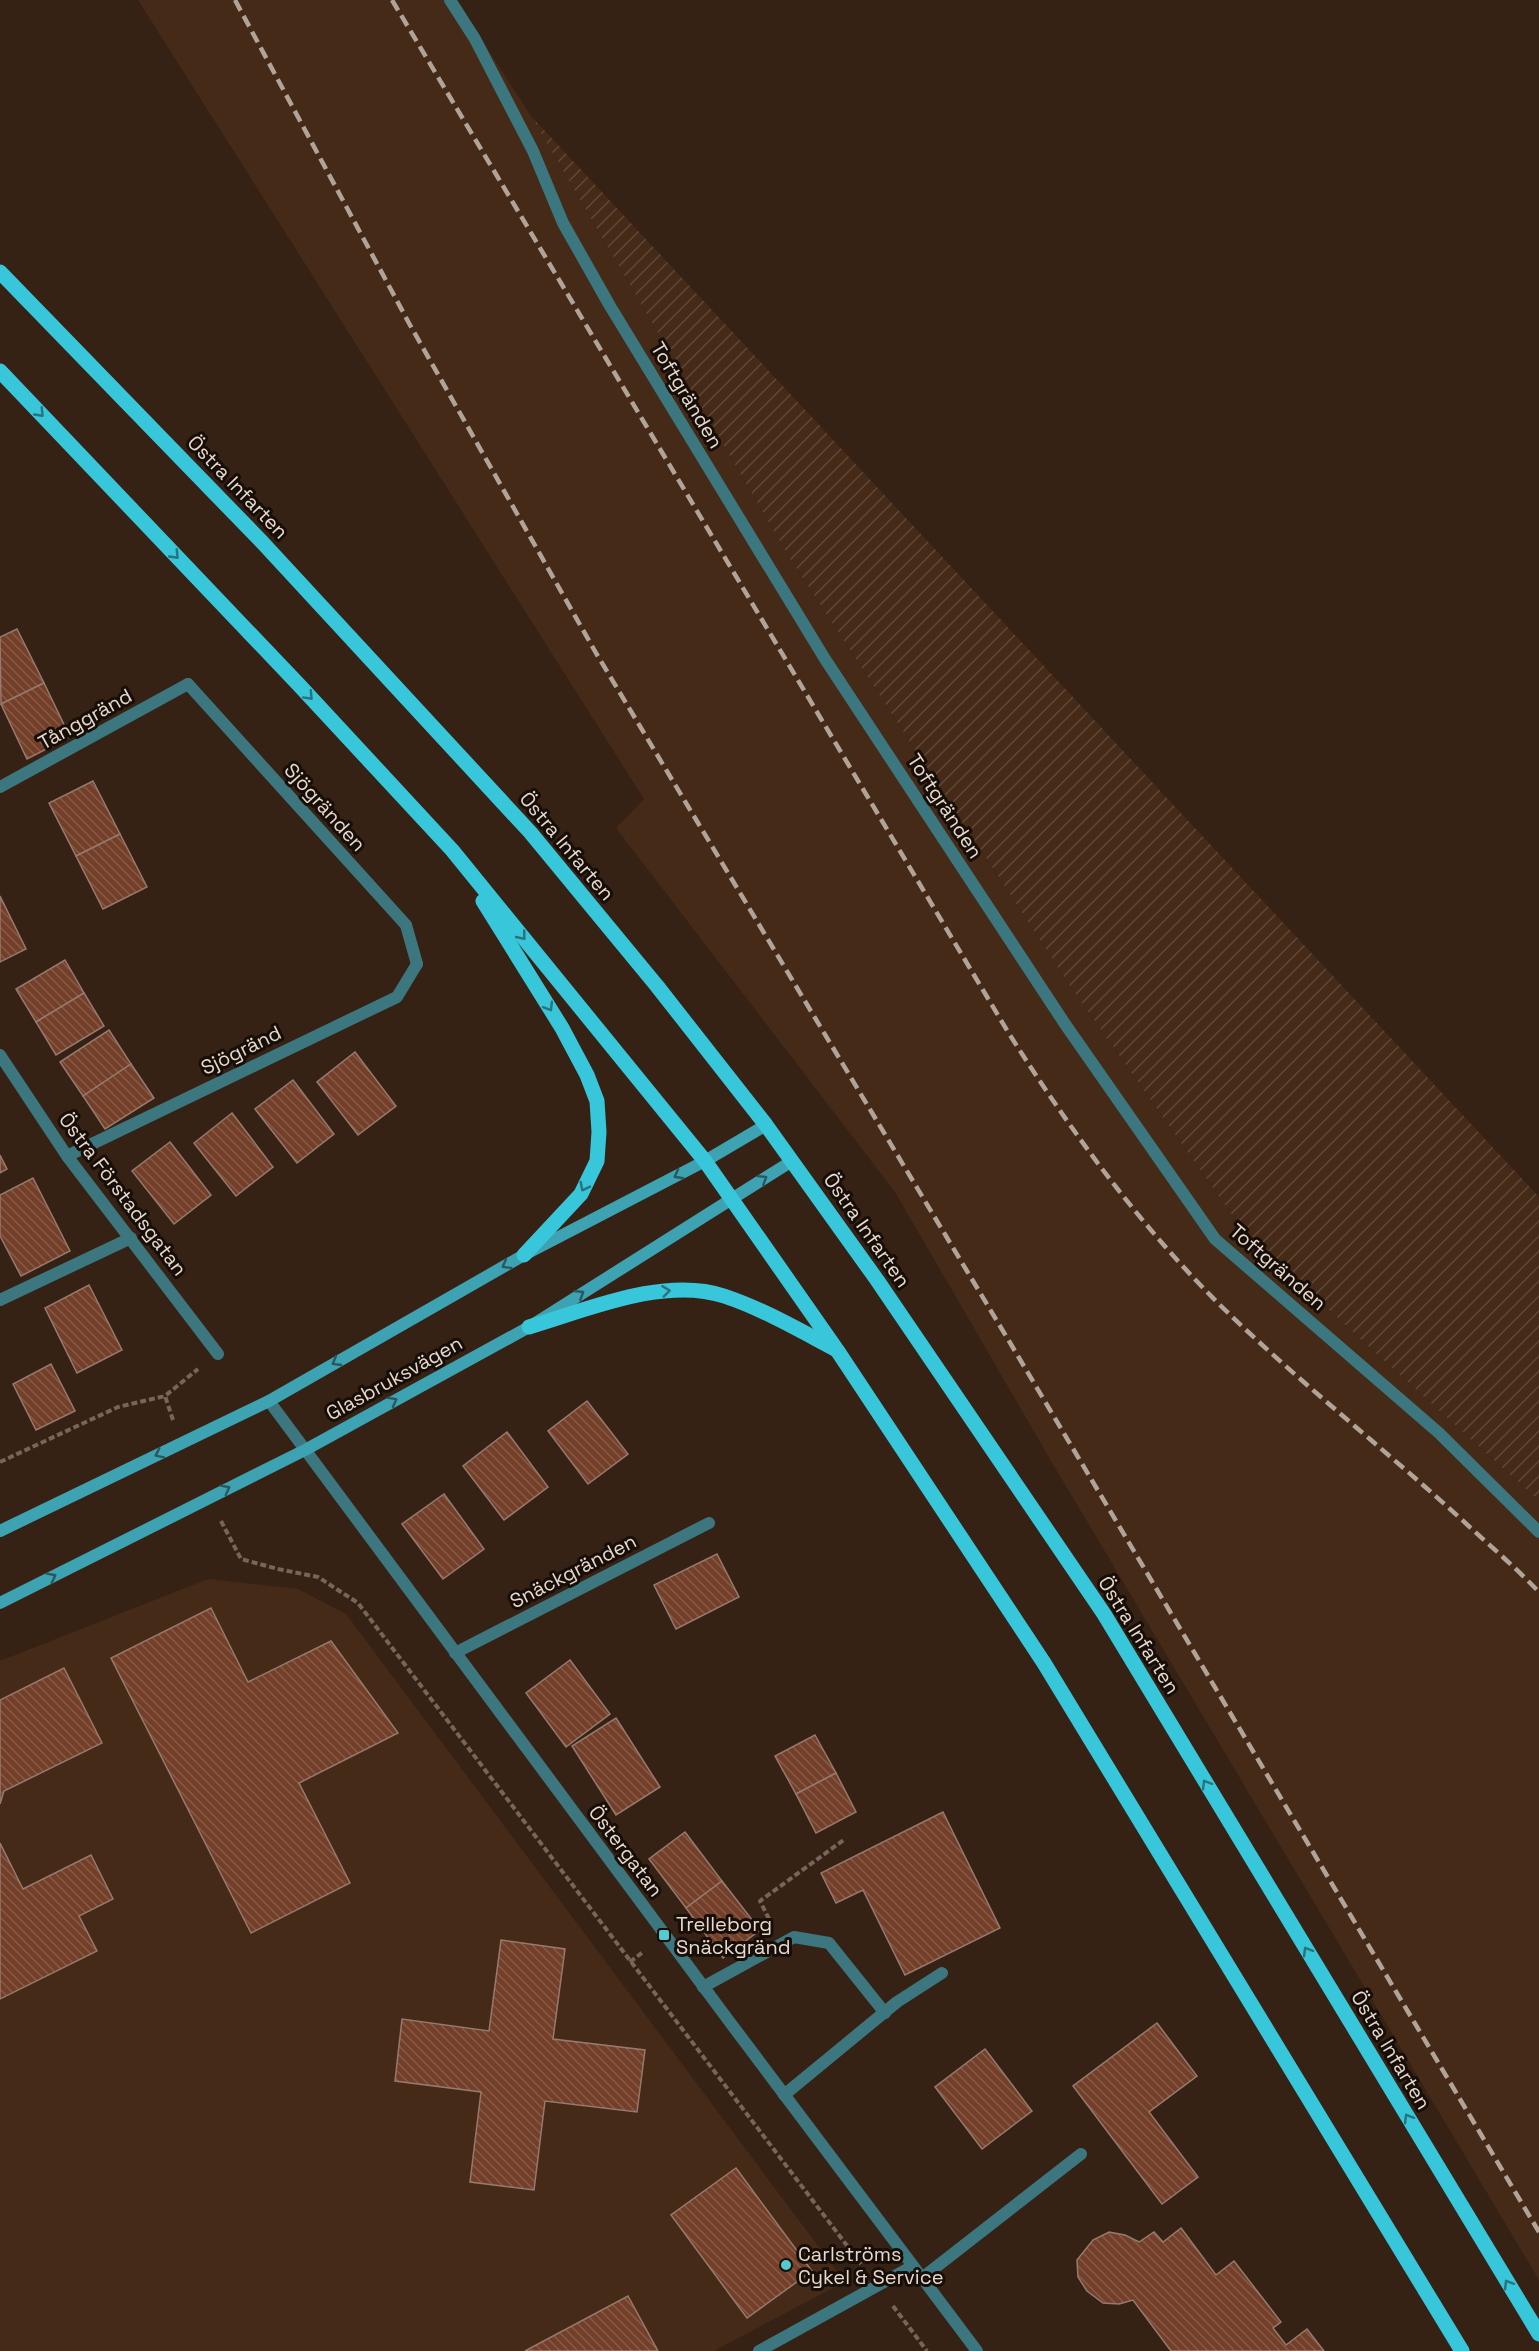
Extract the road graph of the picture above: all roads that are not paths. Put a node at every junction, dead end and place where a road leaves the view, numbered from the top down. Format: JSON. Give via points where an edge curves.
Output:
{"nodes":[{"id":1,"x":450,"y":0,"type":"edge"},
{"id":2,"x":0,"y":272,"type":"edge"},
{"id":3,"x":0,"y":371,"type":"edge"},
{"id":4,"x":188,"y":684,"type":"joint"},
{"id":5,"x":0,"y":787,"type":"edge"},
{"id":6,"x":452,"y":850,"type":"junction"},
{"id":7,"x":417,"y":964,"type":"joint"},
{"id":8,"x":0,"y":1055,"type":"edge"},
{"id":9,"x":766,"y":1125,"type":"junction"},
{"id":10,"x":67,"y":1156,"type":"junction"},
{"id":11,"x":705,"y":1161,"type":"junction"},
{"id":12,"x":792,"y":1161,"type":"junction"},
{"id":13,"x":732,"y":1198,"type":"junction"},
{"id":14,"x":131,"y":1238,"type":"junction"},
{"id":15,"x":524,"y":1255,"type":"junction"},
{"id":16,"x":0,"y":1300,"type":"edge"},
{"id":17,"x":529,"y":1327,"type":"junction"},
{"id":18,"x":837,"y":1350,"type":"junction"},
{"id":19,"x":218,"y":1354,"type":"road end"},
{"id":20,"x":269,"y":1401,"type":"junction"},
{"id":21,"x":305,"y":1450,"type":"junction"},
{"id":22,"x":709,"y":1523,"type":"dead end"},
{"id":23,"x":0,"y":1532,"type":"edge"},
{"id":24,"x":1539,"y":1532,"type":"edge"},
{"id":25,"x":0,"y":1603,"type":"edge"},
{"id":26,"x":455,"y":1653,"type":"junction"},
{"id":27,"x":942,"y":1973,"type":"dead end"},
{"id":28,"x":703,"y":1987,"type":"junction"},
{"id":29,"x":885,"y":2013,"type":"junction"},
{"id":30,"x":784,"y":2095,"type":"junction"},
{"id":31,"x":1082,"y":2154,"type":"dead end"},
{"id":32,"x":913,"y":2266,"type":"junction"},
{"id":33,"x":922,"y":2278,"type":"junction"},
{"id":34,"x":1539,"y":2334,"type":"edge"},
{"id":35,"x":759,"y":2351,"type":"edge"},
{"id":36,"x":977,"y":2351,"type":"edge"},
{"id":37,"x":1462,"y":2351,"type":"edge"}],
"edges":[{"from":1,"to":24,"type":"street","name":"Toftgränden","via":[[475,39],[533,151],[563,223],[610,306],[825,659],[1065,1024],[1215,1239],[1439,1433]]},
{"from":2,"to":9,"type":"main road","name":"Östra Infarten","via":[[262,542],[530,832]]},
{"from":3,"to":6,"type":"main road","one_way":true},
{"from":4,"to":5,"type":"street","name":"Tånggränd"},
{"from":4,"to":7,"type":"street","name":"Sjögränden","via":[[406,925]]},
{"from":6,"to":11,"type":"main road","one_way":true},
{"from":6,"to":15,"type":"main road","one_way":true,"via":[[562,1028],[597,1101],[597,1161],[581,1194]]},
{"from":7,"to":10,"type":"street","name":"Sjögränd","via":[[397,997]]},
{"from":8,"to":10,"type":"street","name":"Östra Förstadsgatan"},
{"from":9,"to":11,"type":"main road"},
{"from":9,"to":12,"type":"main road","name":"Östra Infarten"},
{"from":10,"to":14,"type":"street","name":"Östra Förstadsgatan"},
{"from":11,"to":13,"type":"main road"},
{"from":11,"to":15,"type":"main road","one_way":true},
{"from":13,"to":12,"type":"main road","name":"Glasbruksvägen","one_way":true},
{"from":34,"to":12,"type":"main road","name":"Östra Infarten","one_way":true,"via":[[1104,1614]]},
{"from":17,"to":13,"type":"main road","name":"Glasbruksvägen","one_way":true},
{"from":13,"to":18,"type":"main road"},
{"from":14,"to":16,"type":"street"},
{"from":14,"to":19,"type":"street","name":"Östra Förstadsgatan"},
{"from":15,"to":20,"type":"main road","one_way":true},
{"from":17,"to":18,"type":"main road","one_way":true,"via":[[640,1294],[681,1290],[722,1295]]},
{"from":21,"to":17,"type":"main road","name":"Glasbruksvägen","one_way":true},
{"from":18,"to":37,"type":"main road","via":[[1050,1673]]},
{"from":20,"to":21,"type":"street","name":"Östergatan"},
{"from":20,"to":23,"type":"main road","one_way":true},
{"from":25,"to":21,"type":"main road","name":"Glasbruksvägen","one_way":true},
{"from":21,"to":26,"type":"street","name":"Östergatan"},
{"from":22,"to":26,"type":"street","name":"Snäckgränden"},
{"from":26,"to":28,"type":"street","name":"Östergatan"},
{"from":27,"to":29,"type":"street"},
{"from":28,"to":29,"type":"street","via":[[794,1937],[829,1943]]},
{"from":28,"to":30,"type":"street","name":"Östergatan"},
{"from":29,"to":30,"type":"street"},
{"from":30,"to":32,"type":"street","name":"Östergatan"},
{"from":31,"to":33,"type":"street"},
{"from":32,"to":33,"type":"street","name":"Östergatan"},
{"from":32,"to":35,"type":"street"},
{"from":33,"to":36,"type":"street","name":"Östergatan"}]}
